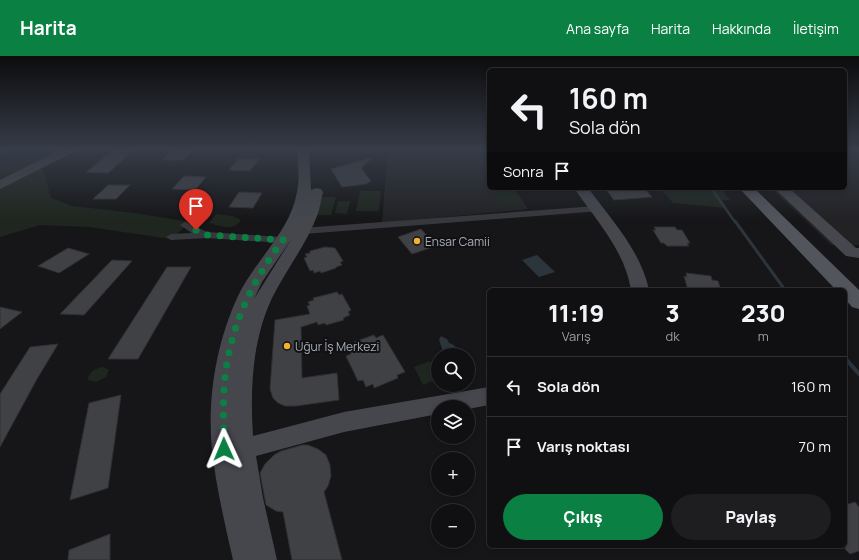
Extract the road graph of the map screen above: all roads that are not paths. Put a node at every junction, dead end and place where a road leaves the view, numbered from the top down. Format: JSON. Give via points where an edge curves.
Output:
{"nodes":[{"id":1,"x":25,"y":173,"type":"edge"},
{"id":2,"x":305,"y":173,"type":"edge"},
{"id":3,"x":315,"y":173,"type":"edge"},
{"id":4,"x":0,"y":185,"type":"edge"},
{"id":5,"x":582,"y":190,"type":"edge"},
{"id":6,"x":748,"y":190,"type":"edge"},
{"id":7,"x":762,"y":190,"type":"edge"},
{"id":8,"x":783,"y":190,"type":"edge"},
{"id":9,"x":596,"y":209,"type":"junction"},
{"id":10,"x":185,"y":225,"type":"dead end"},
{"id":11,"x":302,"y":231,"type":"junction"},
{"id":12,"x":207,"y":235,"type":"junction"},
{"id":13,"x":171,"y":238,"type":"dead end"},
{"id":14,"x":283,"y":240,"type":"junction"},
{"id":15,"x":851,"y":245,"type":"edge"},
{"id":16,"x":859,"y":253,"type":"edge"},
{"id":17,"x":859,"y":284,"type":"edge"},
{"id":18,"x":640,"y":288,"type":"edge"},
{"id":19,"x":845,"y":288,"type":"edge"},
{"id":20,"x":847,"y":290,"type":"edge"},
{"id":21,"x":859,"y":302,"type":"edge"},
{"id":22,"x":487,"y":396,"type":"edge"},
{"id":23,"x":243,"y":449,"type":"junction"},
{"id":24,"x":247,"y":560,"type":"edge"},
{"id":25,"x":263,"y":560,"type":"edge"}],
"edges":[{"from":1,"to":4,"type":"main road"},
{"from":2,"to":14,"type":"main road","via":[[303,197]]},
{"from":3,"to":11,"type":"main road","via":[[316,192],[309,218]]},
{"from":5,"to":9,"type":"main road"},
{"from":6,"to":19,"type":"main road"},
{"from":7,"to":17,"type":"main road"},
{"from":8,"to":15,"type":"main road"},
{"from":9,"to":11,"type":"street"},
{"from":9,"to":18,"type":"main road","via":[[631,261]]},
{"from":10,"to":12,"type":"street"},
{"from":11,"to":14,"type":"street"},
{"from":11,"to":23,"type":"main road","via":[[258,310],[247,341],[240,385]]},
{"from":12,"to":13,"type":"street"},
{"from":12,"to":14,"type":"street"},
{"from":14,"to":24,"type":"main road","via":[[248,295],[236,326],[226,369],[223,402],[224,449]]},
{"from":15,"to":16,"type":"main road","via":[[852,253]]},
{"from":20,"to":21,"type":"main road"},
{"from":22,"to":23,"type":"main road","via":[[344,422]]},
{"from":23,"to":25,"type":"main road"}]}
